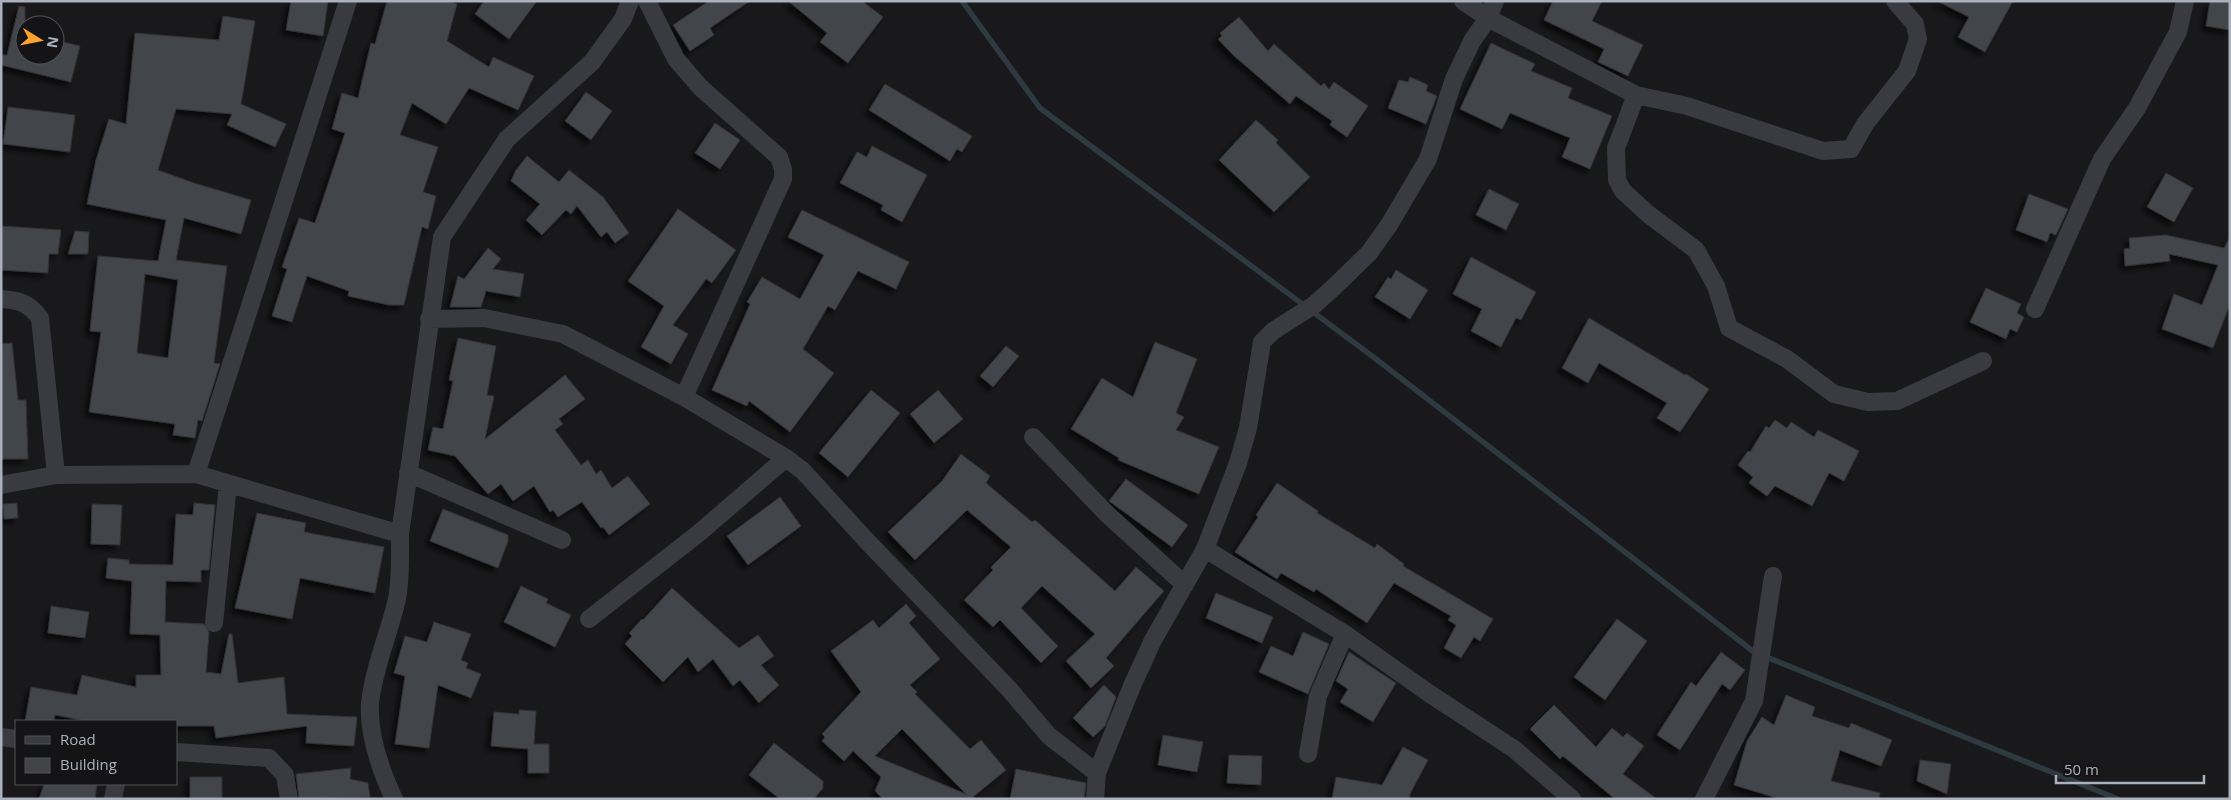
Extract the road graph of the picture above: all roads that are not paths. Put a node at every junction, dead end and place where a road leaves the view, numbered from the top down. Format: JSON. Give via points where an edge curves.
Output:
{"nodes":[{"id":1,"x":348,"y":1,"type":"edge"},
{"id":2,"x":630,"y":1,"type":"edge"},
{"id":3,"x":647,"y":1,"type":"edge"},
{"id":4,"x":1463,"y":1,"type":"edge"},
{"id":5,"x":1895,"y":1,"type":"edge"},
{"id":6,"x":2185,"y":1,"type":"edge"},
{"id":7,"x":1492,"y":9,"type":"edge"},
{"id":8,"x":1636,"y":94,"type":"junction"},
{"id":9,"x":1,"y":299,"type":"edge"},
{"id":10,"x":2035,"y":309,"type":"dead end"},
{"id":11,"x":429,"y":319,"type":"junction"},
{"id":12,"x":1983,"y":361,"type":"dead end"},
{"id":13,"x":684,"y":397,"type":"junction"},
{"id":14,"x":1033,"y":437,"type":"dead end"},
{"id":15,"x":786,"y":458,"type":"junction"},
{"id":16,"x":408,"y":473,"type":"junction"},
{"id":17,"x":196,"y":474,"type":"junction"},
{"id":18,"x":56,"y":475,"type":"junction"},
{"id":19,"x":228,"y":484,"type":"junction"},
{"id":20,"x":1,"y":485,"type":"edge"},
{"id":21,"x":400,"y":534,"type":"junction"},
{"id":22,"x":562,"y":540,"type":"dead end"},
{"id":23,"x":1205,"y":549,"type":"junction"},
{"id":24,"x":1773,"y":576,"type":"dead end"},
{"id":25,"x":1185,"y":585,"type":"junction"},
{"id":26,"x":589,"y":619,"type":"dead end"},
{"id":27,"x":214,"y":623,"type":"dead end"},
{"id":28,"x":1345,"y":634,"type":"junction"},
{"id":29,"x":1,"y":737,"type":"edge"},
{"id":30,"x":15,"y":739,"type":"edge"},
{"id":31,"x":178,"y":752,"type":"edge"},
{"id":32,"x":1308,"y":754,"type":"dead end"},
{"id":33,"x":1097,"y":773,"type":"junction"},
{"id":34,"x":116,"y":785,"type":"edge"},
{"id":35,"x":113,"y":799,"type":"edge"},
{"id":36,"x":289,"y":799,"type":"edge"},
{"id":37,"x":394,"y":799,"type":"edge"},
{"id":38,"x":1095,"y":799,"type":"edge"},
{"id":39,"x":1572,"y":799,"type":"edge"},
{"id":40,"x":1704,"y":799,"type":"edge"}],
"edges":[{"from":1,"to":17,"type":"street"},
{"from":2,"to":11,"type":"street","via":[[623,19],[592,62],[507,139],[442,237]]},
{"from":3,"to":13,"type":"street","via":[[676,59],[700,87],[779,157],[783,169],[783,179]]},
{"from":4,"to":7,"type":"street"},
{"from":5,"to":8,"type":"street","via":[[1915,24],[1918,39],[1906,71],[1851,148],[1823,151],[1686,106]]},
{"from":6,"to":10,"type":"street","via":[[2178,32],[2137,108],[2102,159]]},
{"from":7,"to":8,"type":"street"},
{"from":7,"to":23,"type":"street","via":[[1454,78],[1428,159],[1389,225],[1369,253],[1334,287],[1262,342],[1248,428],[1238,464]]},
{"from":8,"to":12,"type":"street","via":[[1616,148],[1617,180],[1623,191],[1648,214],[1696,250],[1716,286],[1728,328],[1787,359],[1834,394],[1868,402],[1897,401]]},
{"from":9,"to":18,"type":"street","via":[[16,300],[32,307],[40,318]]},
{"from":11,"to":13,"type":"street","via":[[484,318],[563,334]]},
{"from":11,"to":16,"type":"street"},
{"from":13,"to":15,"type":"street"},
{"from":14,"to":25,"type":"street","via":[[1106,513]]},
{"from":15,"to":26,"type":"street","via":[[699,533]]},
{"from":15,"to":33,"type":"street","via":[[803,471],[1050,736]]},
{"from":16,"to":21,"type":"street"},
{"from":16,"to":22,"type":"street"},
{"from":17,"to":18,"type":"street"},
{"from":17,"to":19,"type":"street"},
{"from":18,"to":20,"type":"street"},
{"from":19,"to":21,"type":"street"},
{"from":19,"to":27,"type":"street"},
{"from":21,"to":37,"type":"street","via":[[401,573],[397,598],[375,673],[370,704],[377,752]]},
{"from":23,"to":25,"type":"street"},
{"from":23,"to":28,"type":"street"},
{"from":24,"to":40,"type":"street","via":[[1754,701]]},
{"from":25,"to":33,"type":"street","via":[[1153,640]]},
{"from":28,"to":32,"type":"street","via":[[1318,696]]},
{"from":28,"to":39,"type":"street","via":[[1514,749]]},
{"from":29,"to":30,"type":"street"},
{"from":31,"to":36,"type":"street","via":[[269,758],[285,775]]},
{"from":33,"to":38,"type":"street"},
{"from":34,"to":35,"type":"street"}]}
